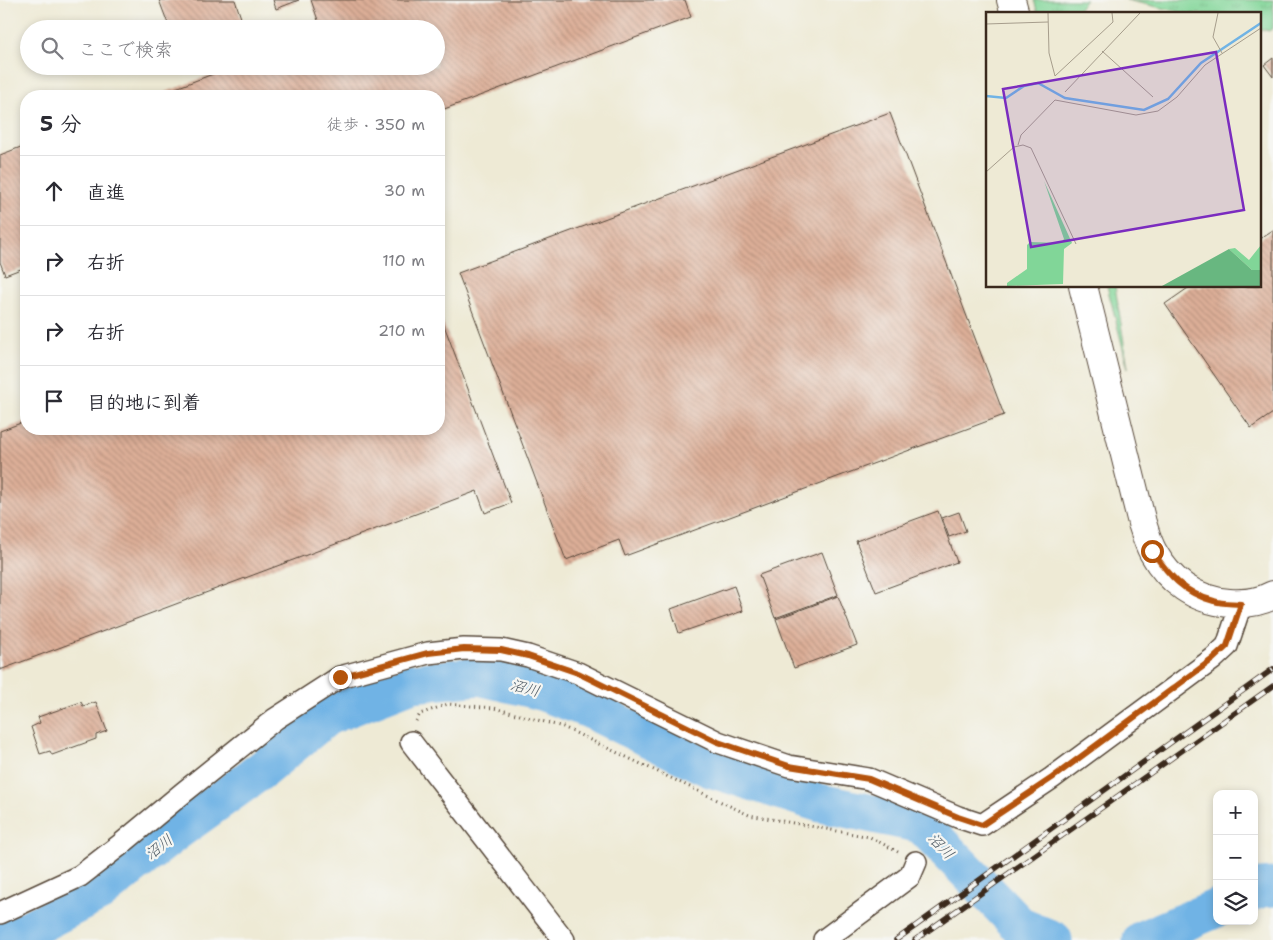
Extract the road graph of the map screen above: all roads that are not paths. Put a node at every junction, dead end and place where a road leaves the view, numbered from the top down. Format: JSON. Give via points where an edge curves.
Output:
{"nodes":[{"id":1,"x":1083,"y":288,"type":"edge"},
{"id":2,"x":1273,"y":595,"type":"edge"},
{"id":3,"x":1241,"y":604,"type":"junction"},
{"id":4,"x":410,"y":742,"type":"road end"},
{"id":5,"x":916,"y":862,"type":"road end"},
{"id":6,"x":0,"y":913,"type":"edge"},
{"id":7,"x":564,"y":940,"type":"edge"},
{"id":8,"x":824,"y":940,"type":"edge"}],
"edges":[{"from":1,"to":3,"type":"street","via":[[1142,523],[1152,551],[1169,574],[1189,592],[1214,602]]},
{"from":2,"to":3,"type":"street"},
{"from":3,"to":6,"type":"street","via":[[1227,646],[1213,659],[1052,778],[982,825],[869,779],[789,766],[718,742],[578,673],[528,656],[501,650],[464,649],[428,653],[340,677],[275,719],[80,876]]},
{"from":4,"to":7,"type":"street"},
{"from":5,"to":8,"type":"street","via":[[910,876]]}]}
